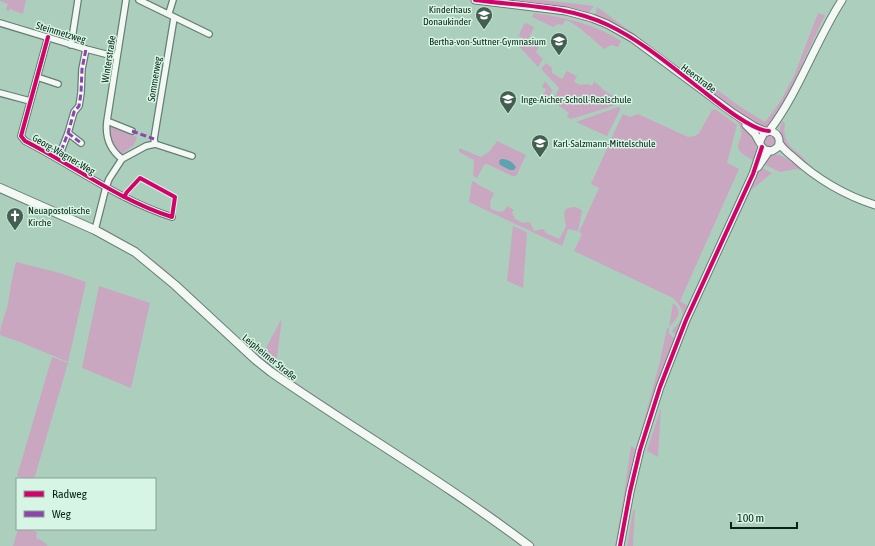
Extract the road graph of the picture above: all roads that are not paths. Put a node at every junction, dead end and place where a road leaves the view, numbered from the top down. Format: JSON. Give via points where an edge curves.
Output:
{"nodes":[{"id":1,"x":78,"y":0,"type":"edge"},
{"id":2,"x":126,"y":0,"type":"edge"},
{"id":3,"x":139,"y":0,"type":"edge"},
{"id":4,"x":173,"y":0,"type":"edge"},
{"id":5,"x":474,"y":0,"type":"edge"},
{"id":6,"x":842,"y":0,"type":"edge"},
{"id":7,"x":169,"y":13,"type":"junction"},
{"id":8,"x":174,"y":18,"type":"junction"},
{"id":9,"x":0,"y":23,"type":"edge"},
{"id":10,"x":209,"y":34,"type":"dead end"},
{"id":11,"x":48,"y":38,"type":"junction"},
{"id":12,"x":71,"y":45,"type":"junction"},
{"id":13,"x":86,"y":50,"type":"junction"},
{"id":14,"x":117,"y":57,"type":"junction"},
{"id":15,"x":37,"y":77,"type":"junction"},
{"id":16,"x":58,"y":84,"type":"dead end"},
{"id":17,"x":0,"y":93,"type":"edge"},
{"id":18,"x":30,"y":101,"type":"junction"},
{"id":19,"x":733,"y":113,"type":"junction"},
{"id":20,"x":782,"y":114,"type":"junction"},
{"id":21,"x":107,"y":121,"type":"junction"},
{"id":22,"x":132,"y":131,"type":"dead end"},
{"id":23,"x":768,"y":132,"type":"junction"},
{"id":24,"x":68,"y":133,"type":"junction"},
{"id":25,"x":777,"y":135,"type":"junction"},
{"id":26,"x":81,"y":143,"type":"dead end"},
{"id":27,"x":154,"y":144,"type":"junction"},
{"id":28,"x":761,"y":144,"type":"junction"},
{"id":29,"x":775,"y":148,"type":"junction"},
{"id":30,"x":192,"y":156,"type":"dead end"},
{"id":31,"x":58,"y":159,"type":"junction"},
{"id":32,"x":122,"y":159,"type":"junction"},
{"id":33,"x":753,"y":174,"type":"junction"},
{"id":34,"x":0,"y":188,"type":"edge"},
{"id":35,"x":106,"y":188,"type":"junction"},
{"id":36,"x":875,"y":205,"type":"edge"},
{"id":37,"x":172,"y":217,"type":"dead end"},
{"id":38,"x":95,"y":230,"type":"junction"},
{"id":39,"x":529,"y":546,"type":"edge"},
{"id":40,"x":620,"y":546,"type":"edge"}],
"edges":[{"from":1,"to":12,"type":"street"},
{"from":2,"to":14,"type":"street","name":"Winterstraße"},
{"from":3,"to":7,"type":"street"},
{"from":4,"to":7,"type":"street"},
{"from":5,"to":19,"type":"street","name":"Heerstraße","via":[[566,11],[607,24],[632,38]]},
{"from":6,"to":20,"type":"street"},
{"from":7,"to":8,"type":"street"},
{"from":8,"to":10,"type":"street"},
{"from":8,"to":27,"type":"street","name":"Sommerweg"},
{"from":9,"to":11,"type":"street","name":"Steinmetzweg"},
{"from":11,"to":12,"type":"street","name":"Steinmetzweg"},
{"from":11,"to":15,"type":"street","name":"Georg-Wagner-Weg"},
{"from":12,"to":13,"type":"street","name":"Steinmetzweg"},
{"from":13,"to":14,"type":"street","name":"Steinmetzweg"},
{"from":13,"to":24,"type":"street","via":[[79,106],[74,112]]},
{"from":14,"to":21,"type":"street","name":"Winterstraße"},
{"from":15,"to":16,"type":"street"},
{"from":15,"to":18,"type":"street","name":"Georg-Wagner-Weg"},
{"from":17,"to":18,"type":"street"},
{"from":18,"to":31,"type":"street","name":"Georg-Wagner-Weg","via":[[21,136],[25,141]]},
{"from":19,"to":23,"type":"street","name":"Heerstraße"},
{"from":19,"to":28,"type":"street","name":"Heerstraße","via":[[755,134]]},
{"from":20,"to":23,"type":"street"},
{"from":20,"to":25,"type":"street"},
{"from":21,"to":22,"type":"street"},
{"from":21,"to":32,"type":"street","name":"Winterstraße","via":[[106,135],[112,148]]},
{"from":23,"to":25,"type":"street","name":"Heerstraße"},
{"from":23,"to":28,"type":"street","via":[[762,136]]},
{"from":24,"to":26,"type":"street"},
{"from":24,"to":31,"type":"street"},
{"from":25,"to":29,"type":"street"},
{"from":27,"to":30,"type":"street"},
{"from":27,"to":32,"type":"street"},
{"from":28,"to":29,"type":"street","name":"Heerstraße"},
{"from":28,"to":33,"type":"street"},
{"from":29,"to":33,"type":"street"},
{"from":29,"to":36,"type":"street","via":[[837,189]]},
{"from":31,"to":35,"type":"street","name":"Georg-Wagner-Weg"},
{"from":32,"to":35,"type":"street"},
{"from":33,"to":40,"type":"street","via":[[686,320],[660,387],[640,450]]},
{"from":34,"to":38,"type":"main road","name":"Leipheimer Straße"},
{"from":35,"to":37,"type":"street","name":"Georg-Wagner-Weg"},
{"from":35,"to":38,"type":"street"},
{"from":38,"to":39,"type":"main road","name":"Leipheimer Straße","via":[[146,260],[271,372],[426,474]]}]}
